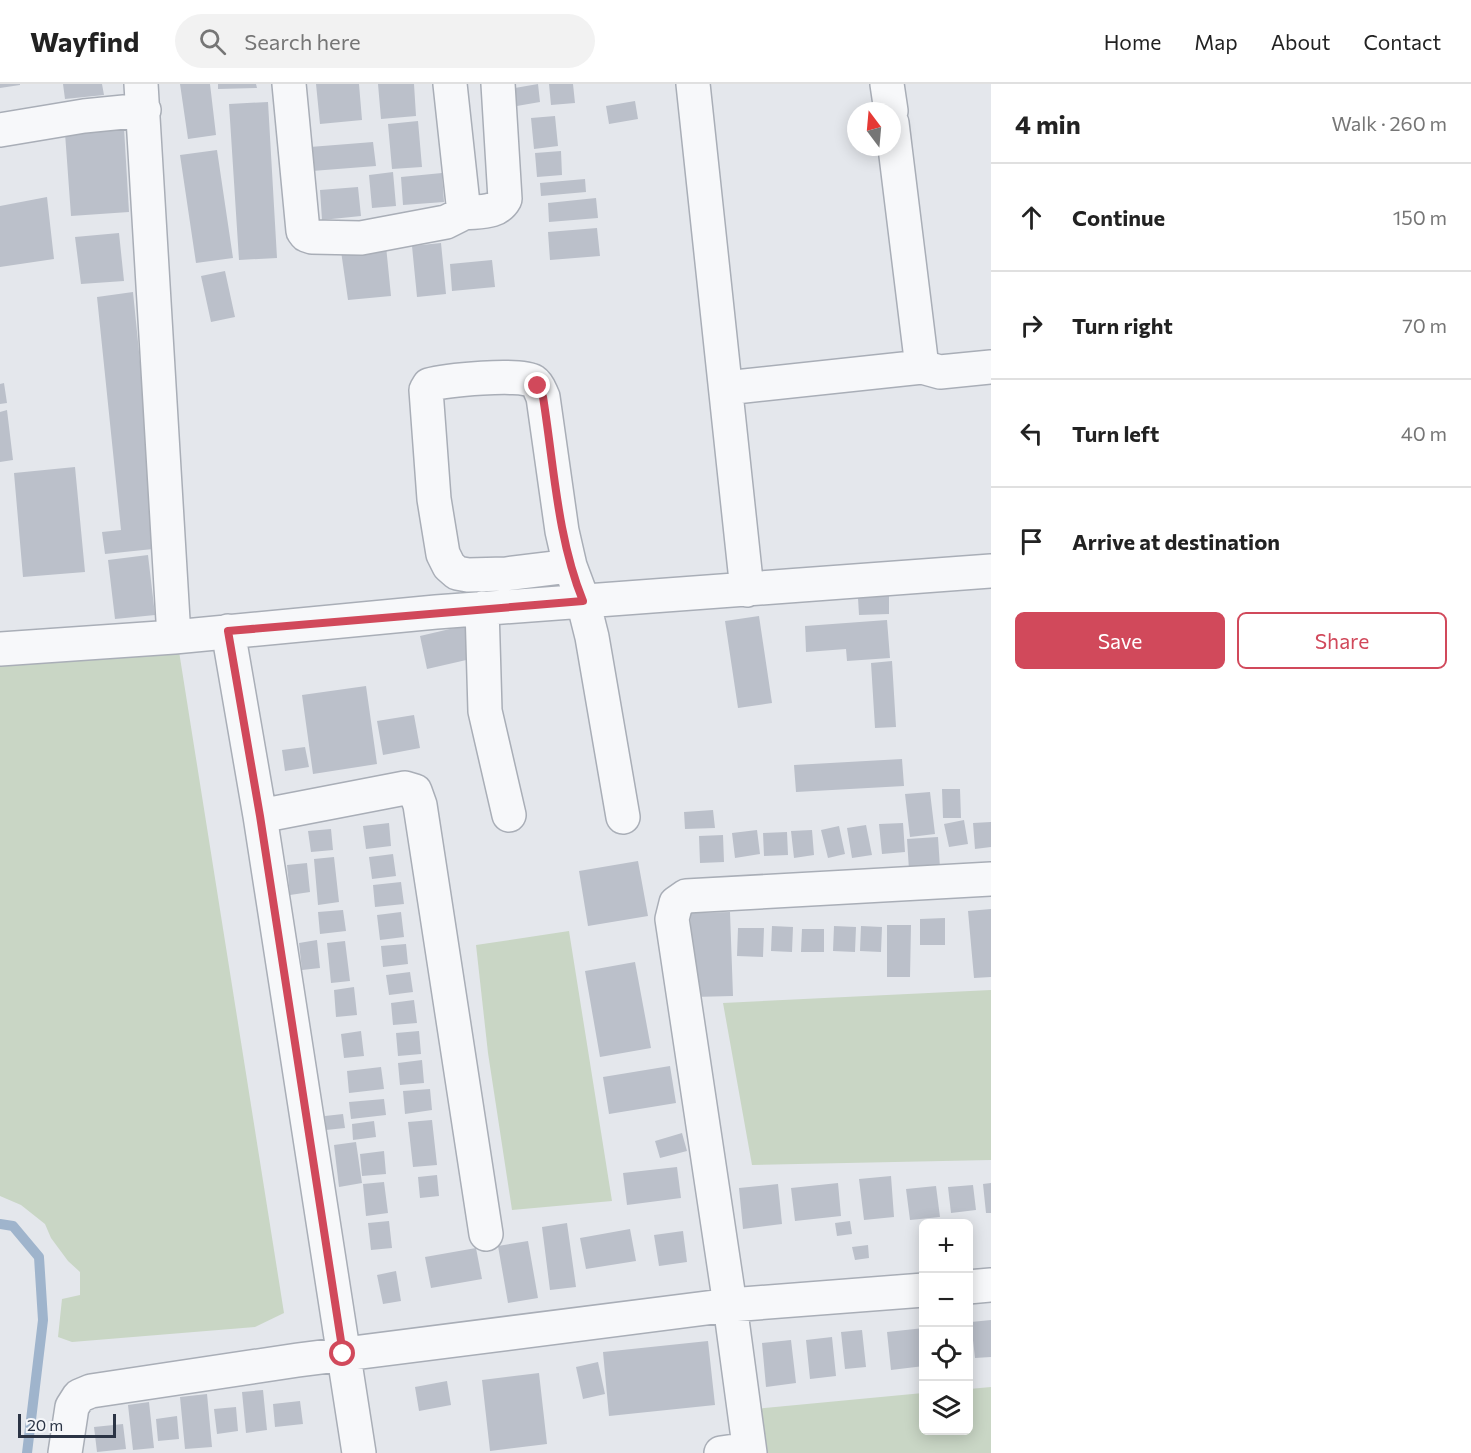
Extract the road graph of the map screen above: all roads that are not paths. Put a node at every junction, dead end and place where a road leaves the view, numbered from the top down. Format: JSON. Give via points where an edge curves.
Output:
{"nodes":[{"id":1,"x":289,"y":84,"type":"edge"},
{"id":2,"x":450,"y":84,"type":"edge"},
{"id":3,"x":498,"y":84,"type":"edge"},
{"id":4,"x":693,"y":84,"type":"edge"},
{"id":5,"x":887,"y":84,"type":"edge"},
{"id":6,"x":143,"y":97,"type":"edge"},
{"id":7,"x":890,"y":102,"type":"edge"},
{"id":8,"x":0,"y":130,"type":"edge"},
{"id":9,"x":896,"y":156,"type":"edge"},
{"id":10,"x":464,"y":213,"type":"junction"},
{"id":11,"x":922,"y":367,"type":"junction"},
{"id":12,"x":991,"y":368,"type":"edge"},
{"id":13,"x":726,"y":388,"type":"junction"},
{"id":14,"x":570,"y":566,"type":"junction"},
{"id":15,"x":991,"y":571,"type":"edge"},
{"id":16,"x":747,"y":590,"type":"junction"},
{"id":17,"x":583,"y":601,"type":"junction"},
{"id":18,"x":482,"y":609,"type":"junction"},
{"id":19,"x":228,"y":631,"type":"junction"},
{"id":20,"x":174,"y":637,"type":"junction"},
{"id":21,"x":0,"y":649,"type":"edge"},
{"id":22,"x":509,"y":815,"type":"dead end"},
{"id":23,"x":260,"y":816,"type":"junction"},
{"id":24,"x":623,"y":817,"type":"dead end"},
{"id":25,"x":991,"y":879,"type":"edge"},
{"id":26,"x":486,"y":1233,"type":"dead end"},
{"id":27,"x":991,"y":1286,"type":"edge"},
{"id":28,"x":973,"y":1287,"type":"edge"},
{"id":29,"x":919,"y":1290,"type":"edge"},
{"id":30,"x":730,"y":1305,"type":"junction"},
{"id":31,"x":343,"y":1354,"type":"junction"},
{"id":32,"x":740,"y":1452,"type":"edge"},
{"id":33,"x":64,"y":1453,"type":"edge"},
{"id":34,"x":358,"y":1453,"type":"edge"}],
"edges":[{"from":1,"to":10,"type":"street","via":[[306,236],[362,238],[446,222]]},
{"from":2,"to":10,"type":"street"},
{"from":3,"to":10,"type":"street","via":[[505,199],[492,210]]},
{"from":4,"to":13,"type":"street"},
{"from":5,"to":7,"type":"street"},
{"from":6,"to":8,"type":"street","via":[[84,116]]},
{"from":6,"to":20,"type":"street"},
{"from":9,"to":11,"type":"street"},
{"from":11,"to":12,"type":"street","via":[[940,372]]},
{"from":11,"to":13,"type":"street"},
{"from":13,"to":16,"type":"street"},
{"from":14,"to":14,"type":"street","via":[[468,575],[448,566],[434,499],[426,390],[429,385],[509,377],[532,380],[538,386]]},
{"from":14,"to":17,"type":"street"},
{"from":15,"to":16,"type":"street"},
{"from":16,"to":17,"type":"street"},
{"from":17,"to":18,"type":"street"},
{"from":17,"to":24,"type":"street"},
{"from":18,"to":19,"type":"street"},
{"from":18,"to":22,"type":"street","via":[[485,711]]},
{"from":19,"to":20,"type":"street"},
{"from":19,"to":23,"type":"street"},
{"from":20,"to":21,"type":"street"},
{"from":23,"to":26,"type":"street","via":[[405,788],[414,791],[420,805]]},
{"from":23,"to":31,"type":"street"},
{"from":25,"to":30,"type":"street","via":[[686,896],[676,903],[672,919]]},
{"from":27,"to":28,"type":"street"},
{"from":29,"to":30,"type":"street"},
{"from":30,"to":31,"type":"street"},
{"from":30,"to":32,"type":"street"},
{"from":31,"to":33,"type":"street","via":[[91,1391],[79,1396],[72,1407]]},
{"from":31,"to":34,"type":"street"}]}
